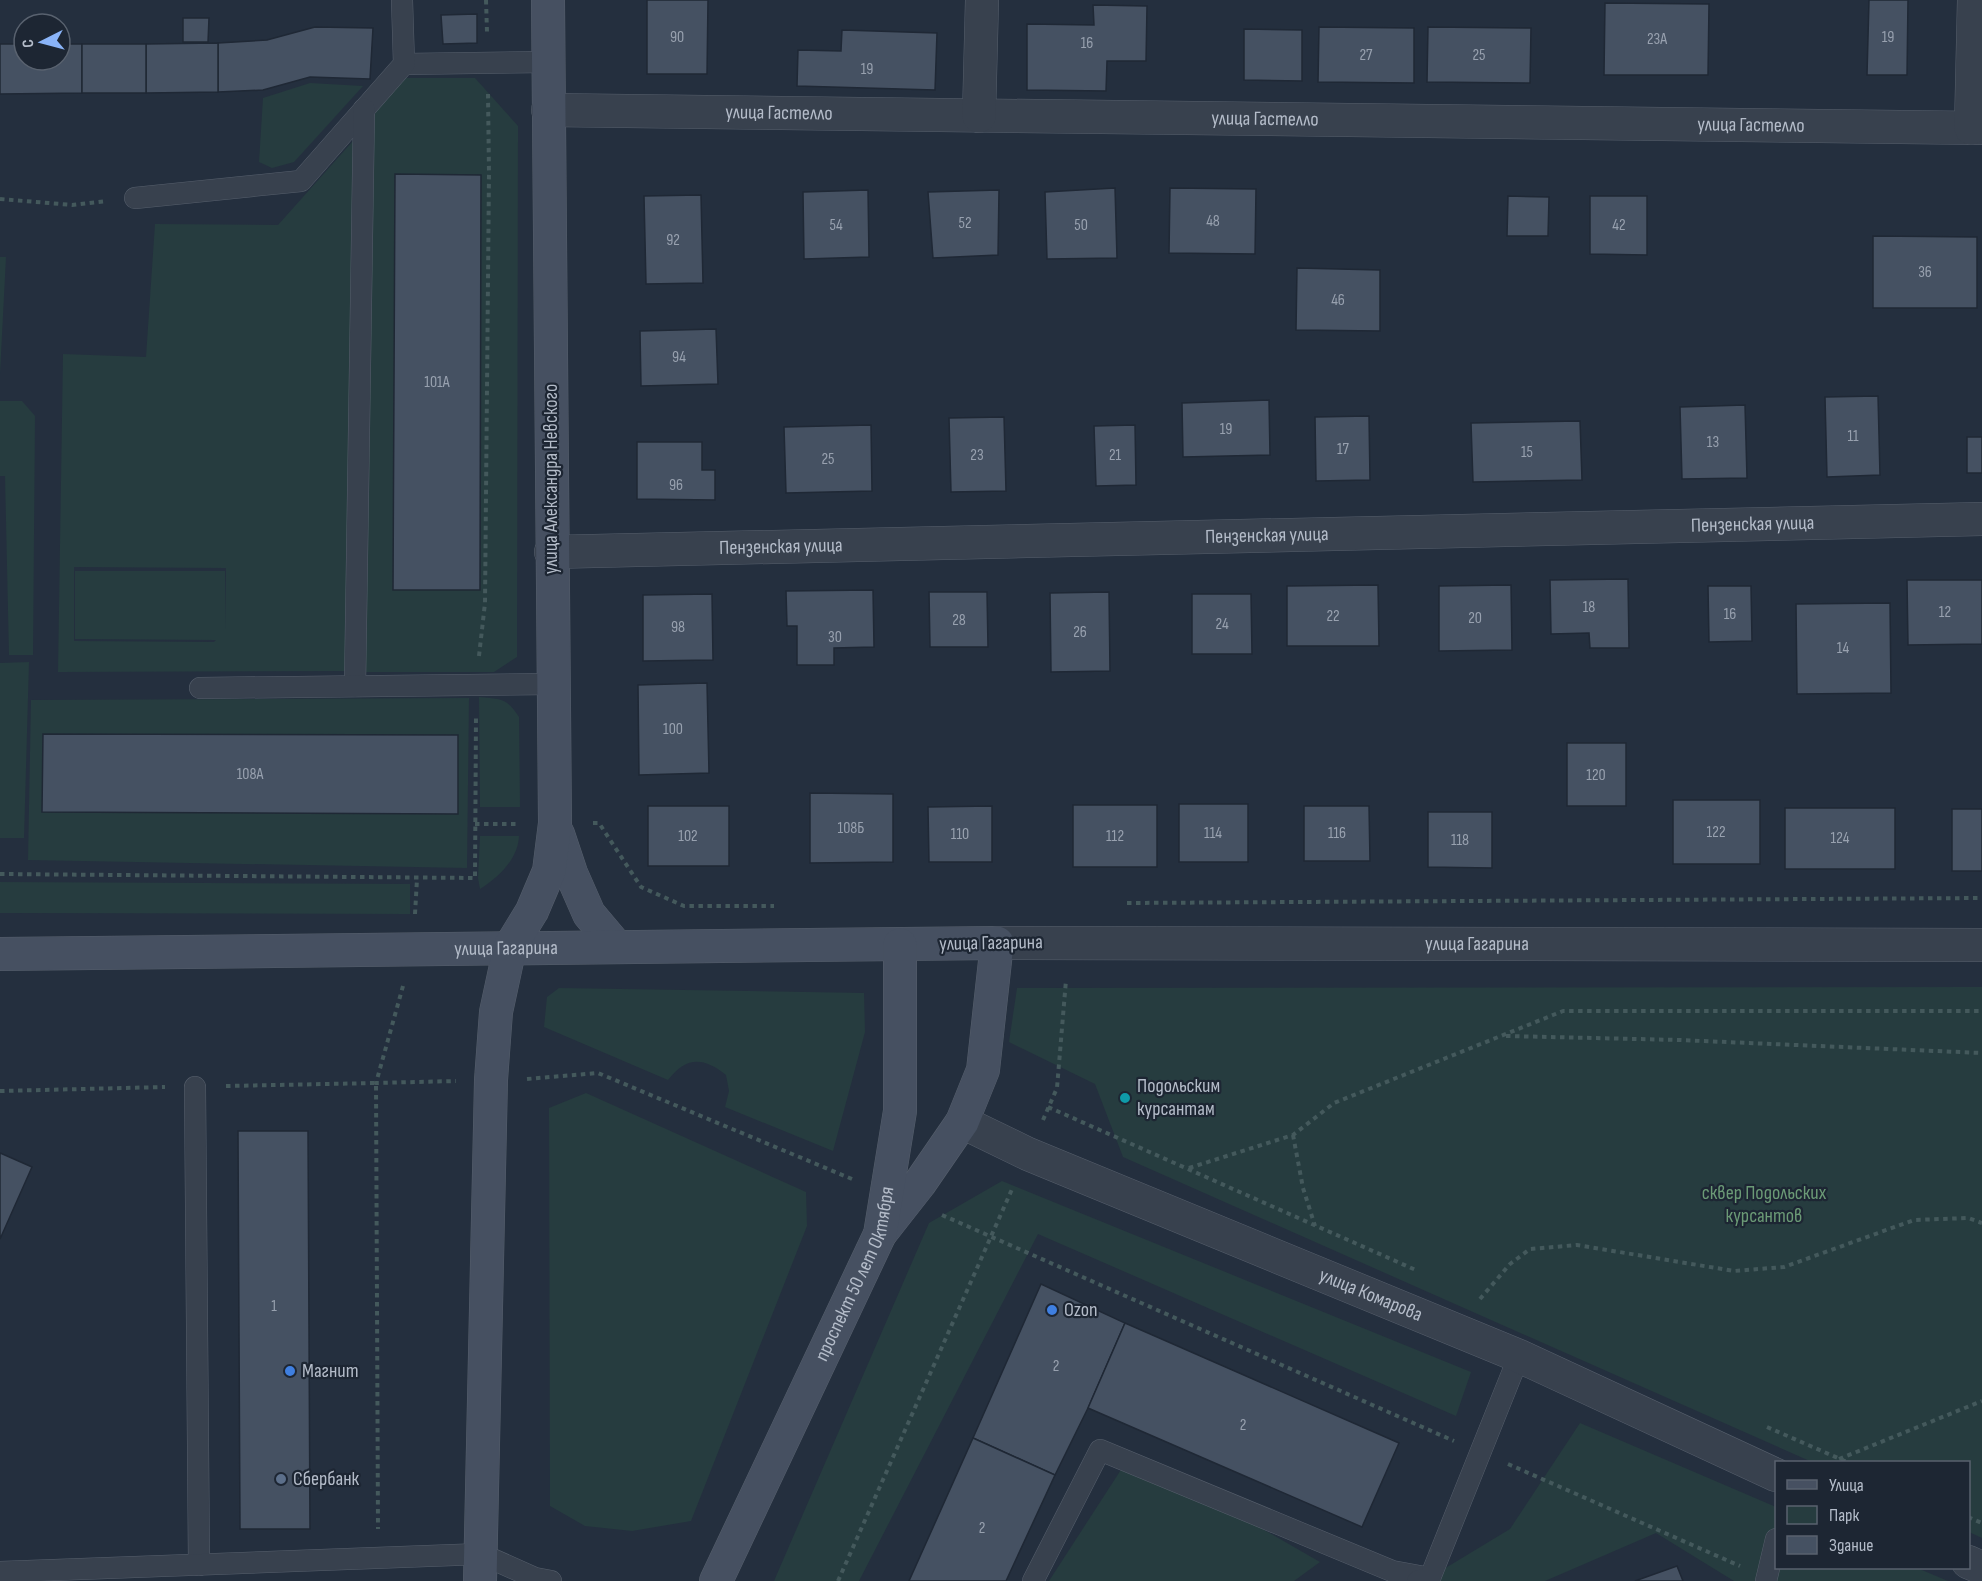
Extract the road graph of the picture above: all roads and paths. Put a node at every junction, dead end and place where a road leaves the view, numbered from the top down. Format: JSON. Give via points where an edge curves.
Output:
{"nodes":[{"id":1,"x":402,"y":0,"type":"edge"},
{"id":2,"x":486,"y":0,"type":"edge"},
{"id":3,"x":548,"y":0,"type":"edge"},
{"id":4,"x":982,"y":0,"type":"edge"},
{"id":5,"x":1974,"y":0,"type":"edge"},
{"id":6,"x":548,"y":62,"type":"junction"},
{"id":7,"x":488,"y":63,"type":"junction"},
{"id":8,"x":404,"y":64,"type":"junction"},
{"id":9,"x":364,"y":109,"type":"junction"},
{"id":10,"x":548,"y":110,"type":"junction"},
{"id":11,"x":979,"y":117,"type":"junction"},
{"id":12,"x":1977,"y":128,"type":"edge"},
{"id":13,"x":135,"y":198,"type":"joint"},
{"id":14,"x":0,"y":199,"type":"edge"},
{"id":15,"x":1982,"y":519,"type":"edge"},
{"id":16,"x":551,"y":552,"type":"junction"},
{"id":17,"x":476,"y":684,"type":"junction"},
{"id":18,"x":553,"y":684,"type":"junction"},
{"id":19,"x":355,"y":686,"type":"junction"},
{"id":20,"x":200,"y":688,"type":"dead end"},
{"id":21,"x":555,"y":823,"type":"junction"},
{"id":22,"x":599,"y":823,"type":"dead end"},
{"id":23,"x":0,"y":874,"type":"edge"},
{"id":24,"x":417,"y":879,"type":"junction"},
{"id":25,"x":1982,"y":898,"type":"edge"},
{"id":26,"x":1125,"y":903,"type":"dead end"},
{"id":27,"x":779,"y":906,"type":"dead end"},
{"id":28,"x":997,"y":943,"type":"junction"},
{"id":29,"x":1070,"y":943,"type":"junction"},
{"id":30,"x":900,"y":945,"type":"junction"},
{"id":31,"x":1982,"y":945,"type":"edge"},
{"id":32,"x":616,"y":946,"type":"junction"},
{"id":33,"x":510,"y":947,"type":"junction"},
{"id":34,"x":413,"y":948,"type":"junction"},
{"id":35,"x":0,"y":954,"type":"edge"},
{"id":36,"x":1982,"y":1011,"type":"edge"},
{"id":37,"x":1502,"y":1036,"type":"junction"},
{"id":38,"x":1982,"y":1053,"type":"edge"},
{"id":39,"x":491,"y":1080,"type":"junction"},
{"id":40,"x":376,"y":1083,"type":"junction"},
{"id":41,"x":195,"y":1087,"type":"dead end"},
{"id":42,"x":962,"y":1122,"type":"junction"},
{"id":43,"x":1293,"y":1135,"type":"junction"},
{"id":44,"x":1028,"y":1154,"type":"junction"},
{"id":45,"x":1187,"y":1169,"type":"dead end"},
{"id":46,"x":897,"y":1196,"type":"junction"},
{"id":47,"x":1982,"y":1223,"type":"edge"},
{"id":48,"x":1315,"y":1226,"type":"dead end"},
{"id":49,"x":991,"y":1236,"type":"junction"},
{"id":50,"x":1480,"y":1299,"type":"dead end"},
{"id":51,"x":1519,"y":1356,"type":"junction"},
{"id":52,"x":1982,"y":1401,"type":"edge"},
{"id":53,"x":1480,"y":1452,"type":"junction"},
{"id":54,"x":1839,"y":1459,"type":"dead end"},
{"id":55,"x":1775,"y":1475,"type":"edge"},
{"id":56,"x":1775,"y":1543,"type":"edge"},
{"id":57,"x":378,"y":1558,"type":"junction"},
{"id":58,"x":481,"y":1568,"type":"edge"},
{"id":59,"x":190,"y":1570,"type":"edge"},
{"id":60,"x":0,"y":1572,"type":"edge"},
{"id":61,"x":1424,"y":1579,"type":"edge"},
{"id":62,"x":714,"y":1580,"type":"edge"},
{"id":63,"x":1766,"y":1580,"type":"edge"},
{"id":64,"x":551,"y":1581,"type":"edge"},
{"id":65,"x":838,"y":1581,"type":"edge"},
{"id":66,"x":1034,"y":1581,"type":"edge"}],
"edges":[{"from":1,"to":8,"type":"lane"},
{"from":2,"to":7,"type":"path"},
{"from":3,"to":6,"type":"main road","name":"улица Александра Невского"},
{"from":4,"to":11,"type":"street"},
{"from":5,"to":12,"type":"street"},
{"from":6,"to":7,"type":"lane"},
{"from":6,"to":10,"type":"main road","name":"улица Александра Невского"},
{"from":7,"to":8,"type":"lane"},
{"from":7,"to":17,"type":"path","via":[[485,603]]},
{"from":8,"to":9,"type":"lane"},
{"from":9,"to":13,"type":"lane","via":[[301,181]]},
{"from":9,"to":19,"type":"lane"},
{"from":10,"to":11,"type":"street","name":"улица Гастелло"},
{"from":10,"to":16,"type":"main road","name":"улица Александра Невского"},
{"from":11,"to":12,"type":"street","name":"улица Гастелло"},
{"from":13,"to":14,"type":"path","via":[[72,205]]},
{"from":15,"to":16,"type":"street","name":"Пензенская улица"},
{"from":16,"to":18,"type":"main road","name":"улица Александра Невского"},
{"from":17,"to":18,"type":"lane"},
{"from":17,"to":19,"type":"lane"},
{"from":17,"to":24,"type":"path","via":[[475,878]]},
{"from":18,"to":21,"type":"main road","name":"улица Александра Невского"},
{"from":19,"to":20,"type":"lane"},
{"from":21,"to":32,"type":"main road","via":[[589,914]]},
{"from":21,"to":33,"type":"main road","name":"улица Александра Невского","via":[[549,871],[532,911]]},
{"from":22,"to":27,"type":"path","via":[[641,887],[684,906]]},
{"from":23,"to":24,"type":"path"},
{"from":24,"to":34,"type":"path"},
{"from":25,"to":26,"type":"path"},
{"from":28,"to":29,"type":"street","name":"улица Гагарина"},
{"from":28,"to":30,"type":"main road","name":"улица Гагарина"},
{"from":28,"to":42,"type":"main road","via":[[983,1070]]},
{"from":29,"to":31,"type":"street","name":"улица Гагарина"},
{"from":29,"to":44,"type":"path","via":[[1056,1088]]},
{"from":30,"to":32,"type":"main road","name":"улица Гагарина"},
{"from":30,"to":46,"type":"main road","name":"проспект 50 лет Октября"},
{"from":32,"to":33,"type":"main road","name":"улица Гагарина"},
{"from":33,"to":34,"type":"main road","name":"улица Гагарина"},
{"from":33,"to":39,"type":"main road","via":[[496,1012]]},
{"from":34,"to":35,"type":"main road","name":"улица Гагарина"},
{"from":34,"to":40,"type":"path"},
{"from":36,"to":37,"type":"path","via":[[1563,1011]]},
{"from":37,"to":38,"type":"path"},
{"from":37,"to":43,"type":"path","via":[[1334,1103]]},
{"from":39,"to":40,"type":"path"},
{"from":39,"to":46,"type":"path","via":[[598,1073]]},
{"from":39,"to":58,"type":"main road"},
{"from":40,"to":57,"type":"path"},
{"from":41,"to":59,"type":"lane"},
{"from":42,"to":44,"type":"street","name":"улица Комарова"},
{"from":42,"to":46,"type":"main road"},
{"from":43,"to":45,"type":"path"},
{"from":43,"to":48,"type":"path"},
{"from":44,"to":49,"type":"path"},
{"from":44,"to":51,"type":"street","name":"улица Комарова"},
{"from":46,"to":49,"type":"path"},
{"from":46,"to":62,"type":"main road","name":"проспект 50 лет Октября"},
{"from":47,"to":50,"type":"path","via":[[1968,1218],[1914,1220],[1784,1267],[1734,1271],[1577,1245],[1530,1249],[1510,1264]]},
{"from":49,"to":53,"type":"path"},
{"from":49,"to":65,"type":"path"},
{"from":51,"to":53,"type":"lane"},
{"from":51,"to":55,"type":"street","name":"улица Комарова"},
{"from":52,"to":54,"type":"path"},
{"from":53,"to":61,"type":"lane"},
{"from":53,"to":63,"type":"path"},
{"from":56,"to":63,"type":"lane"},
{"from":57,"to":58,"type":"lane"},
{"from":57,"to":59,"type":"lane"},
{"from":58,"to":64,"type":"lane"},
{"from":59,"to":60,"type":"lane"},
{"from":61,"to":66,"type":"lane","via":[[1392,1571],[1100,1450]]}]}
